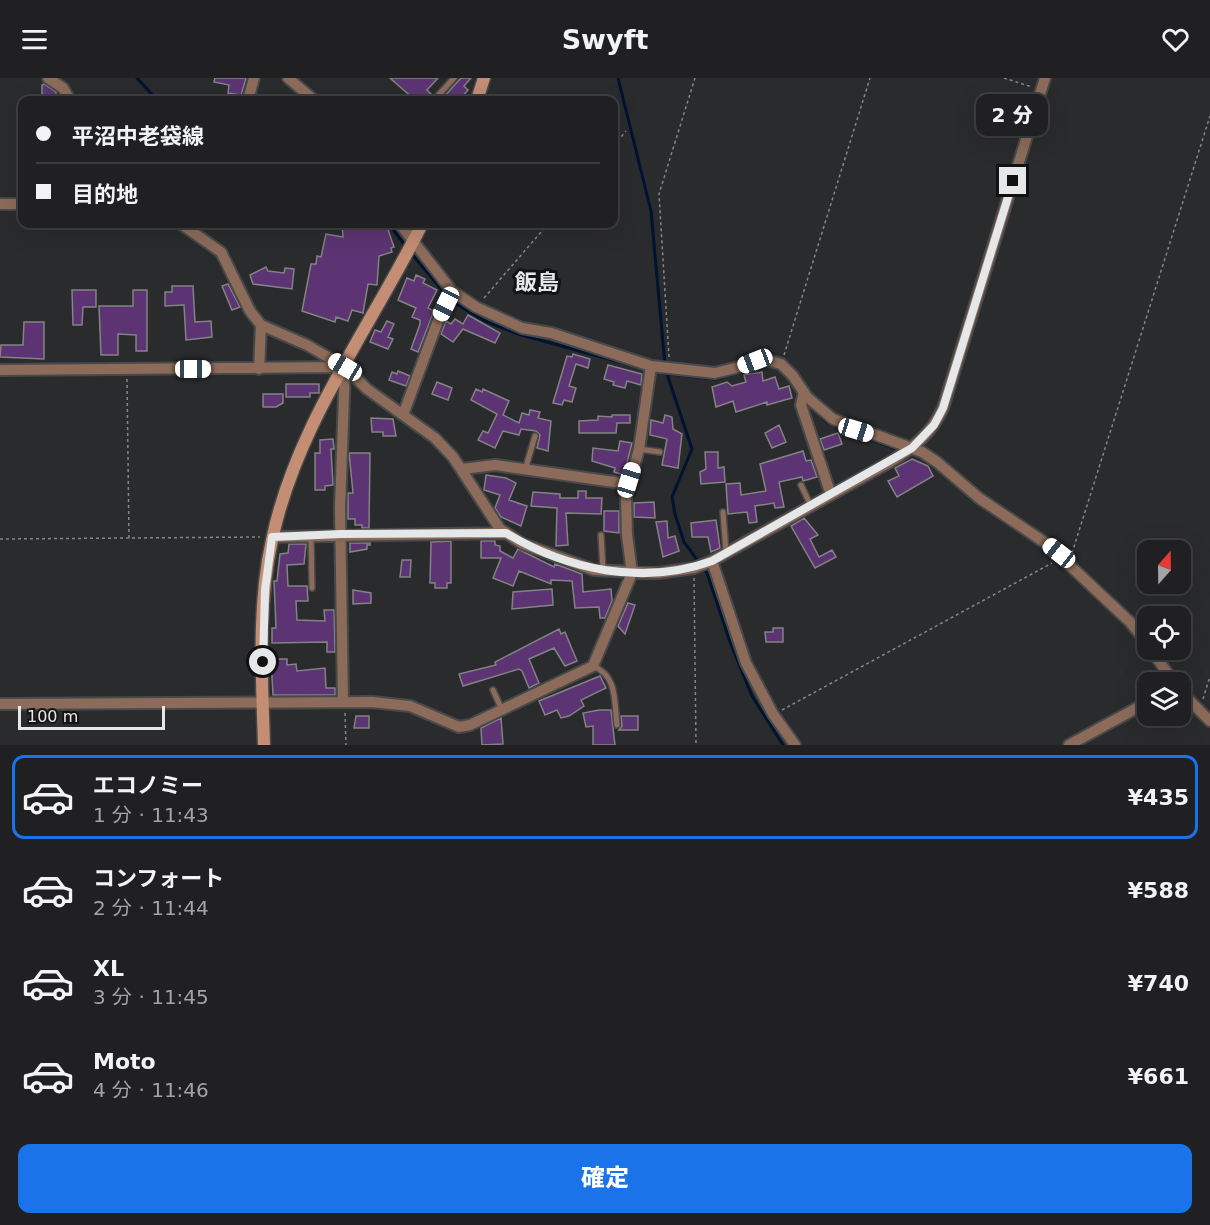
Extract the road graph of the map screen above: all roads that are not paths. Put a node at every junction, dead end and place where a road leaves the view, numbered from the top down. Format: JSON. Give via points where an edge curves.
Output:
{"nodes":[{"id":1,"x":48,"y":78,"type":"edge"},
{"id":2,"x":254,"y":78,"type":"edge"},
{"id":3,"x":288,"y":78,"type":"edge"},
{"id":4,"x":454,"y":78,"type":"edge"},
{"id":5,"x":484,"y":78,"type":"edge"},
{"id":6,"x":1045,"y":78,"type":"edge"},
{"id":7,"x":68,"y":96,"type":"edge"},
{"id":8,"x":249,"y":96,"type":"edge"},
{"id":9,"x":309,"y":96,"type":"edge"},
{"id":10,"x":438,"y":96,"type":"edge"},
{"id":11,"x":478,"y":96,"type":"edge"},
{"id":12,"x":0,"y":204,"type":"edge"},
{"id":13,"x":18,"y":204,"type":"edge"},
{"id":14,"x":190,"y":228,"type":"edge"},
{"id":15,"x":403,"y":228,"type":"edge"},
{"id":16,"x":420,"y":228,"type":"edge"},
{"id":17,"x":414,"y":241,"type":"junction"},
{"id":18,"x":452,"y":291,"type":"junction"},
{"id":19,"x":261,"y":325,"type":"junction"},
{"id":20,"x":651,"y":366,"type":"junction"},
{"id":21,"x":345,"y":367,"type":"junction"},
{"id":22,"x":259,"y":369,"type":"junction"},
{"id":23,"x":0,"y":370,"type":"edge"},
{"id":24,"x":804,"y":393,"type":"junction"},
{"id":25,"x":403,"y":415,"type":"junction"},
{"id":26,"x":535,"y":436,"type":"dead end"},
{"id":27,"x":912,"y":448,"type":"junction"},
{"id":28,"x":639,"y":449,"type":"junction"},
{"id":29,"x":660,"y":452,"type":"dead end"},
{"id":30,"x":462,"y":469,"type":"junction"},
{"id":31,"x":525,"y":470,"type":"junction"},
{"id":32,"x":628,"y":484,"type":"junction"},
{"id":33,"x":801,"y":485,"type":"dead end"},
{"id":34,"x":831,"y":495,"type":"junction"},
{"id":35,"x":811,"y":506,"type":"junction"},
{"id":36,"x":723,"y":512,"type":"dead end"},
{"id":37,"x":506,"y":533,"type":"junction"},
{"id":38,"x":341,"y":534,"type":"junction"},
{"id":39,"x":311,"y":535,"type":"junction"},
{"id":40,"x":601,"y":535,"type":"dead end"},
{"id":41,"x":272,"y":537,"type":"junction"},
{"id":42,"x":726,"y":552,"type":"junction"},
{"id":43,"x":712,"y":561,"type":"junction"},
{"id":44,"x":603,"y":570,"type":"junction"},
{"id":45,"x":632,"y":573,"type":"junction"},
{"id":46,"x":312,"y":588,"type":"dead end"},
{"id":47,"x":1137,"y":631,"type":"edge"},
{"id":48,"x":593,"y":666,"type":"junction"},
{"id":49,"x":493,"y":690,"type":"dead end"},
{"id":50,"x":344,"y":701,"type":"junction"},
{"id":51,"x":263,"y":702,"type":"junction"},
{"id":52,"x":1191,"y":703,"type":"edge"},
{"id":53,"x":0,"y":704,"type":"edge"},
{"id":54,"x":1137,"y":708,"type":"edge"},
{"id":55,"x":502,"y":710,"type":"junction"},
{"id":56,"x":1210,"y":721,"type":"edge"},
{"id":57,"x":616,"y":725,"type":"dead end"},
{"id":58,"x":264,"y":745,"type":"edge"},
{"id":59,"x":795,"y":745,"type":"edge"},
{"id":60,"x":1069,"y":745,"type":"edge"}],
"edges":[{"from":1,"to":7,"type":"street"},
{"from":2,"to":8,"type":"street"},
{"from":3,"to":9,"type":"street"},
{"from":4,"to":10,"type":"lane"},
{"from":5,"to":11,"type":"main road"},
{"from":6,"to":27,"type":"street","via":[[943,408],[934,425]]},
{"from":12,"to":13,"type":"street"},
{"from":14,"to":19,"type":"street","via":[[221,252]]},
{"from":15,"to":17,"type":"street"},
{"from":16,"to":17,"type":"main road"},
{"from":17,"to":18,"type":"street"},
{"from":17,"to":21,"type":"main road"},
{"from":18,"to":20,"type":"street","via":[[522,328],[551,333]]},
{"from":18,"to":25,"type":"street"},
{"from":19,"to":21,"type":"street"},
{"from":19,"to":22,"type":"street"},
{"from":20,"to":24,"type":"street","via":[[715,373],[761,360],[781,364]]},
{"from":20,"to":28,"type":"street"},
{"from":21,"to":22,"type":"street"},
{"from":21,"to":25,"type":"street"},
{"from":21,"to":38,"type":"street"},
{"from":21,"to":41,"type":"main road","via":[[291,473]]},
{"from":22,"to":23,"type":"street"},
{"from":24,"to":27,"type":"street","via":[[833,419]]},
{"from":24,"to":34,"type":"street","via":[[801,405]]},
{"from":25,"to":30,"type":"street","via":[[435,438]]},
{"from":26,"to":31,"type":"lane"},
{"from":27,"to":34,"type":"street"},
{"from":27,"to":47,"type":"street","via":[[937,462],[979,498],[1065,558]]},
{"from":28,"to":29,"type":"lane"},
{"from":28,"to":32,"type":"street"},
{"from":30,"to":31,"type":"street","via":[[495,465]]},
{"from":30,"to":37,"type":"street","via":[[487,513]]},
{"from":31,"to":32,"type":"street"},
{"from":32,"to":45,"type":"street","via":[[625,513]]},
{"from":33,"to":35,"type":"lane"},
{"from":34,"to":35,"type":"street"},
{"from":35,"to":42,"type":"street"},
{"from":36,"to":42,"type":"lane"},
{"from":37,"to":38,"type":"street"},
{"from":37,"to":44,"type":"street","via":[[552,555]]},
{"from":38,"to":39,"type":"street"},
{"from":38,"to":50,"type":"street"},
{"from":39,"to":41,"type":"street"},
{"from":39,"to":46,"type":"lane"},
{"from":40,"to":44,"type":"lane"},
{"from":41,"to":51,"type":"main road","via":[[263,621]]},
{"from":42,"to":43,"type":"street"},
{"from":43,"to":45,"type":"street","via":[[694,568]]},
{"from":43,"to":59,"type":"street","via":[[746,663]]},
{"from":44,"to":45,"type":"street"},
{"from":45,"to":48,"type":"street"},
{"from":48,"to":55,"type":"street"},
{"from":48,"to":57,"type":"lane","via":[[604,670],[611,679]]},
{"from":49,"to":55,"type":"lane"},
{"from":50,"to":51,"type":"street"},
{"from":50,"to":55,"type":"street","via":[[410,706],[459,727]]},
{"from":51,"to":53,"type":"street"},
{"from":51,"to":58,"type":"main road"},
{"from":52,"to":56,"type":"street"},
{"from":54,"to":60,"type":"street"}]}
